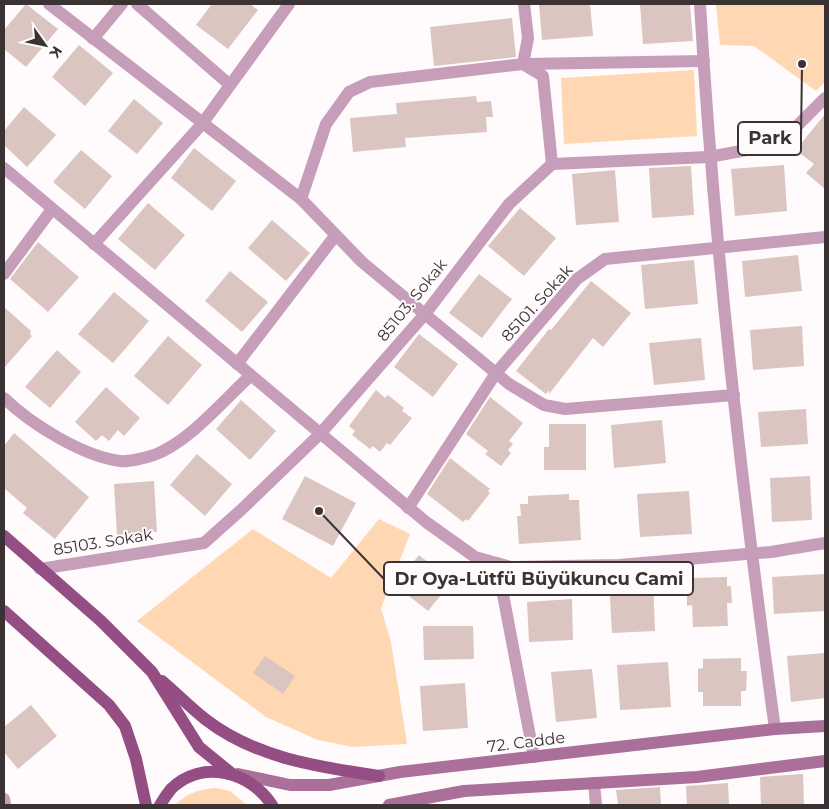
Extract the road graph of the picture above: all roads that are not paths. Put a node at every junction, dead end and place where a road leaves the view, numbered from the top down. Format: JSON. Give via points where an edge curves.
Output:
{"nodes":[{"id":1,"x":49,"y":4,"type":"edge"},
{"id":2,"x":122,"y":4,"type":"edge"},
{"id":3,"x":137,"y":4,"type":"edge"},
{"id":4,"x":289,"y":4,"type":"edge"},
{"id":5,"x":524,"y":4,"type":"edge"},
{"id":6,"x":700,"y":4,"type":"edge"},
{"id":7,"x":93,"y":39,"type":"junction"},
{"id":8,"x":704,"y":61,"type":"junction"},
{"id":9,"x":523,"y":64,"type":"junction"},
{"id":10,"x":230,"y":85,"type":"junction"},
{"id":11,"x":825,"y":98,"type":"edge"},
{"id":12,"x":202,"y":124,"type":"junction"},
{"id":13,"x":709,"y":157,"type":"junction"},
{"id":14,"x":552,"y":164,"type":"junction"},
{"id":15,"x":4,"y":168,"type":"edge"},
{"id":16,"x":301,"y":199,"type":"junction"},
{"id":17,"x":52,"y":209,"type":"junction"},
{"id":18,"x":335,"y":236,"type":"junction"},
{"id":19,"x":825,"y":237,"type":"edge"},
{"id":20,"x":94,"y":244,"type":"junction"},
{"id":21,"x":718,"y":247,"type":"junction"},
{"id":22,"x":4,"y":274,"type":"edge"},
{"id":23,"x":425,"y":314,"type":"junction"},
{"id":24,"x":236,"y":364,"type":"junction"},
{"id":25,"x":496,"y":373,"type":"junction"},
{"id":26,"x":250,"y":376,"type":"junction"},
{"id":27,"x":734,"y":395,"type":"junction"},
{"id":28,"x":4,"y":398,"type":"edge"},
{"id":29,"x":320,"y":434,"type":"junction"},
{"id":30,"x":408,"y":508,"type":"junction"},
{"id":31,"x":4,"y":536,"type":"edge"},
{"id":32,"x":825,"y":543,"type":"edge"},
{"id":33,"x":751,"y":554,"type":"junction"},
{"id":34,"x":497,"y":563,"type":"junction"},
{"id":35,"x":40,"y":569,"type":"junction"},
{"id":36,"x":4,"y":611,"type":"edge"},
{"id":37,"x":152,"y":672,"type":"junction"},
{"id":38,"x":825,"y":726,"type":"edge"},
{"id":39,"x":775,"y":729,"type":"junction"},
{"id":40,"x":534,"y":757,"type":"junction"},
{"id":41,"x":825,"y":760,"type":"edge"},
{"id":42,"x":231,"y":773,"type":"junction"},
{"id":43,"x":379,"y":776,"type":"junction"},
{"id":44,"x":594,"y":783,"type":"junction"},
{"id":45,"x":4,"y":799,"type":"edge"},
{"id":46,"x":5,"y":805,"type":"edge"},
{"id":47,"x":146,"y":805,"type":"edge"},
{"id":48,"x":160,"y":805,"type":"edge"},
{"id":49,"x":272,"y":805,"type":"edge"},
{"id":50,"x":389,"y":805,"type":"edge"},
{"id":51,"x":596,"y":805,"type":"edge"}],
"edges":[{"from":1,"to":7,"type":"street"},
{"from":2,"to":7,"type":"street"},
{"from":3,"to":10,"type":"street"},
{"from":4,"to":10,"type":"street"},
{"from":5,"to":9,"type":"street","via":[[528,38]]},
{"from":6,"to":8,"type":"street"},
{"from":7,"to":12,"type":"street"},
{"from":8,"to":9,"type":"street"},
{"from":8,"to":13,"type":"street"},
{"from":9,"to":14,"type":"street","via":[[542,76]]},
{"from":9,"to":16,"type":"street","via":[[370,82],[349,92],[326,124]]},
{"from":10,"to":12,"type":"street"},
{"from":11,"to":13,"type":"street","via":[[796,127],[757,148]]},
{"from":12,"to":16,"type":"street"},
{"from":12,"to":20,"type":"street"},
{"from":13,"to":14,"type":"street"},
{"from":13,"to":21,"type":"street"},
{"from":14,"to":23,"type":"street","name":"85103. Sokak","via":[[509,204]]},
{"from":15,"to":17,"type":"street"},
{"from":16,"to":18,"type":"street"},
{"from":17,"to":20,"type":"street"},
{"from":17,"to":22,"type":"street"},
{"from":18,"to":23,"type":"street"},
{"from":18,"to":24,"type":"street"},
{"from":19,"to":21,"type":"street","name":"85101. Sokak"},
{"from":20,"to":24,"type":"street"},
{"from":21,"to":25,"type":"street","name":"85101. Sokak","via":[[605,259],[577,279]]},
{"from":21,"to":27,"type":"street"},
{"from":23,"to":25,"type":"street"},
{"from":23,"to":29,"type":"street","name":"85103. Sokak"},
{"from":24,"to":26,"type":"street"},
{"from":25,"to":27,"type":"street","via":[[544,404],[565,409]]},
{"from":25,"to":30,"type":"street","name":"85101. Sokak"},
{"from":26,"to":28,"type":"street","via":[[180,441],[153,456],[121,461],[76,447],[15,409]]},
{"from":26,"to":29,"type":"street"},
{"from":27,"to":33,"type":"street"},
{"from":29,"to":30,"type":"street"},
{"from":29,"to":35,"type":"street","name":"85103. Sokak","via":[[204,543]]},
{"from":30,"to":34,"type":"street","via":[[475,557]]},
{"from":31,"to":35,"type":"main road"},
{"from":32,"to":33,"type":"street"},
{"from":33,"to":34,"type":"street","via":[[619,565],[511,567]]},
{"from":33,"to":39,"type":"street"},
{"from":34,"to":40,"type":"street"},
{"from":35,"to":37,"type":"main road","via":[[101,621]]},
{"from":36,"to":47,"type":"main road","via":[[110,705],[125,726]]},
{"from":37,"to":42,"type":"main road","via":[[199,747]]},
{"from":37,"to":43,"type":"main road","via":[[206,720],[247,744],[289,760]]},
{"from":38,"to":39,"type":"main road","name":"72. Cadde"},
{"from":39,"to":40,"type":"main road","name":"72. Cadde"},
{"from":40,"to":43,"type":"main road","name":"72. Cadde"},
{"from":41,"to":44,"type":"main road","via":[[697,777]]},
{"from":42,"to":43,"type":"main road","name":"72. Cadde","via":[[307,786]]},
{"from":42,"to":48,"type":"main road","via":[[210,771],[189,777],[171,789]]},
{"from":42,"to":49,"type":"main road","via":[[249,780]]},
{"from":44,"to":50,"type":"main road","via":[[464,791]]},
{"from":44,"to":51,"type":"street"},
{"from":45,"to":46,"type":"street"}]}
